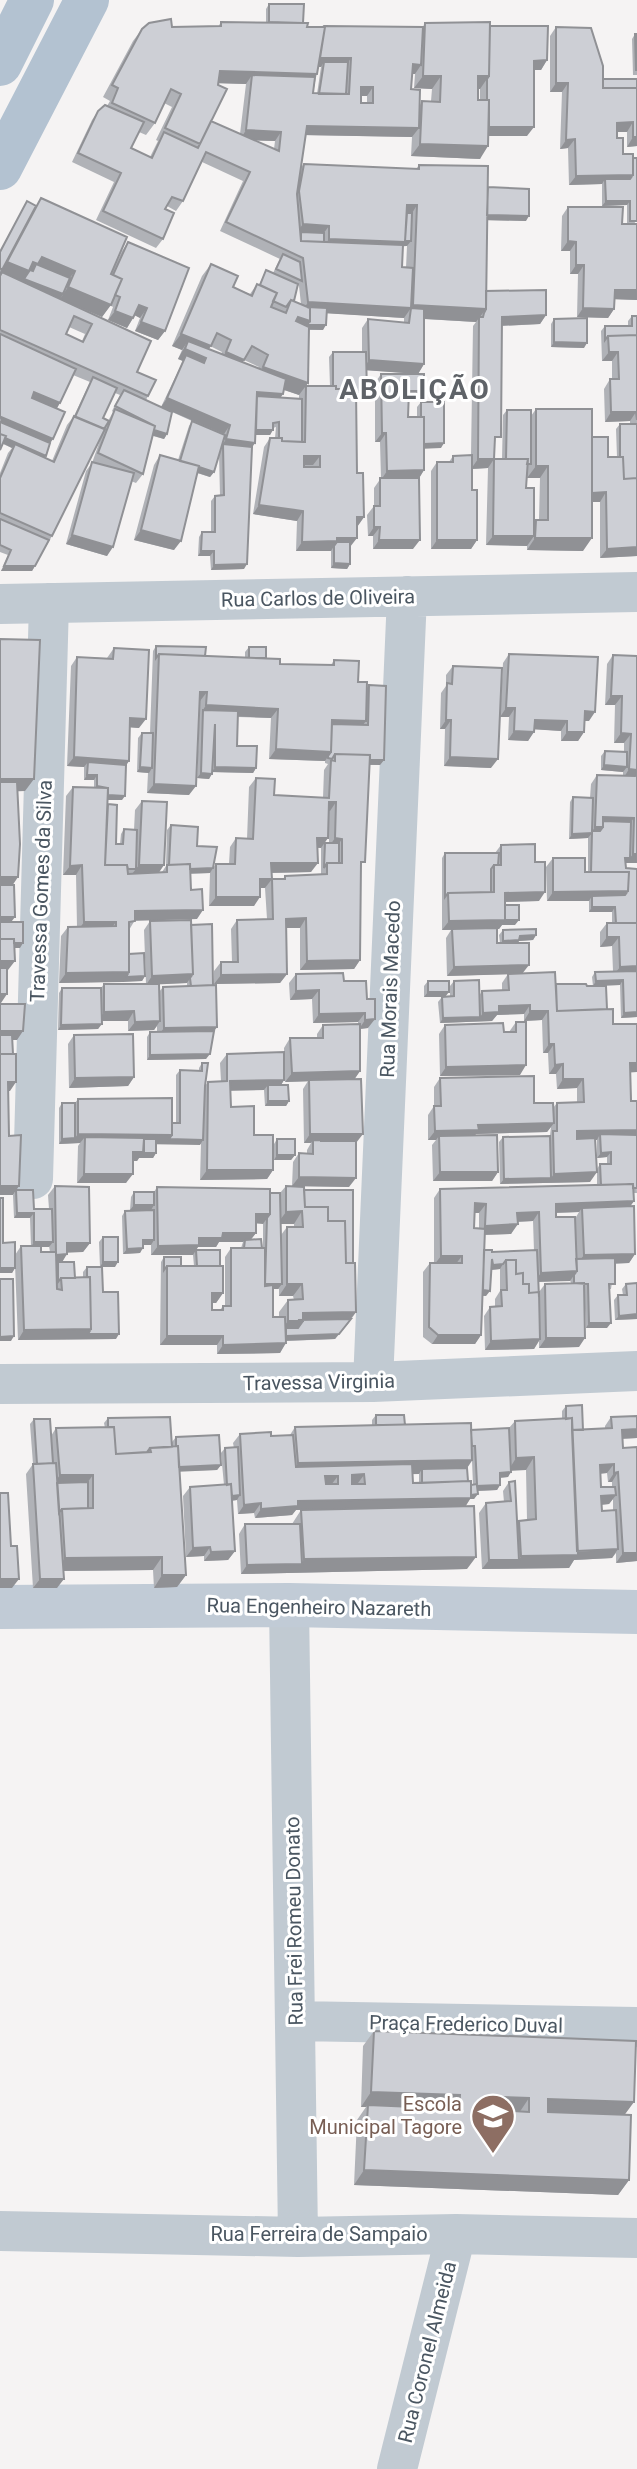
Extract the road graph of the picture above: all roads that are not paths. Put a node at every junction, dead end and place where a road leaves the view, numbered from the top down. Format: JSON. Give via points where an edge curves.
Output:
{"nodes":[{"id":1,"x":32,"y":0,"type":"edge"},
{"id":2,"x":87,"y":0,"type":"edge"},
{"id":3,"x":0,"y":64,"type":"edge"},
{"id":4,"x":0,"y":168,"type":"edge"},
{"id":5,"x":637,"y":592,"type":"edge"},
{"id":6,"x":407,"y":596,"type":"junction"},
{"id":7,"x":49,"y":603,"type":"junction"},
{"id":8,"x":0,"y":604,"type":"edge"},
{"id":9,"x":33,"y":1179,"type":"dead end"},
{"id":10,"x":637,"y":1371,"type":"edge"},
{"id":11,"x":373,"y":1382,"type":"junction"},
{"id":12,"x":0,"y":1384,"type":"edge"},
{"id":13,"x":289,"y":1605,"type":"junction"},
{"id":14,"x":0,"y":1607,"type":"edge"},
{"id":15,"x":637,"y":1612,"type":"edge"},
{"id":16,"x":295,"y":2021,"type":"junction"},
{"id":17,"x":637,"y":2027,"type":"edge"},
{"id":18,"x":0,"y":2231,"type":"edge"},
{"id":19,"x":456,"y":2234,"type":"junction"},
{"id":20,"x":298,"y":2237,"type":"junction"},
{"id":21,"x":637,"y":2238,"type":"edge"},
{"id":22,"x":397,"y":2469,"type":"edge"}],
"edges":[{"from":1,"to":3,"type":"main road"},
{"from":2,"to":4,"type":"main road"},
{"from":5,"to":6,"type":"street","name":"Rua Carlos de Oliveira"},
{"from":6,"to":7,"type":"street","name":"Rua Carlos de Oliveira"},
{"from":6,"to":11,"type":"street","name":"Rua Morais Macedo"},
{"from":7,"to":8,"type":"street","name":"Rua Carlos de Oliveira"},
{"from":7,"to":9,"type":"street","name":"Travessa Gomes da Silva"},
{"from":10,"to":11,"type":"street","name":"Travessa Virginia"},
{"from":11,"to":12,"type":"street","name":"Travessa Virginia"},
{"from":13,"to":14,"type":"street","name":"Rua Engenheiro Nazareth"},
{"from":13,"to":15,"type":"street","name":"Rua Engenheiro Nazareth"},
{"from":13,"to":16,"type":"street","name":"Rua Frei Romeu Donato"},
{"from":16,"to":17,"type":"street","name":"Praça Frederico Duval"},
{"from":16,"to":20,"type":"street","name":"Rua Frei Romeu Donato"},
{"from":18,"to":20,"type":"street","name":"Rua Ferreira de Sampaio"},
{"from":19,"to":20,"type":"street","name":"Rua Ferreira de Sampaio"},
{"from":19,"to":21,"type":"street","name":"Rua Ferreira de Sampaio"},
{"from":19,"to":22,"type":"street","name":"Rua Coronel Almeida"}]}
